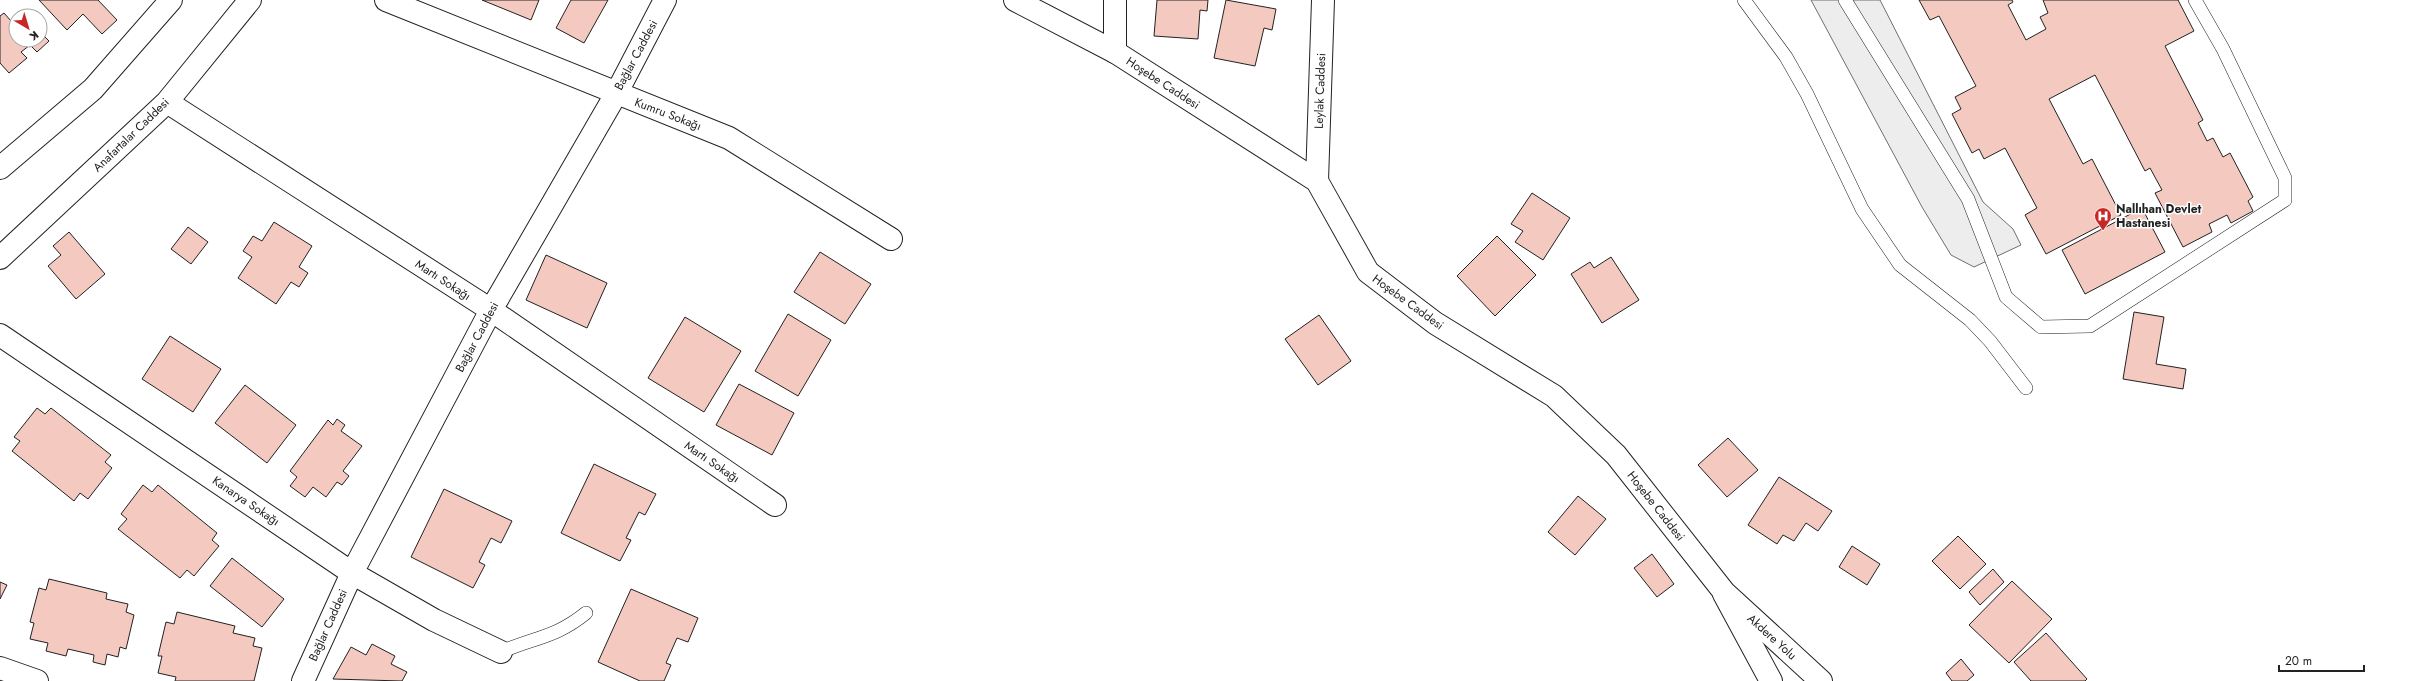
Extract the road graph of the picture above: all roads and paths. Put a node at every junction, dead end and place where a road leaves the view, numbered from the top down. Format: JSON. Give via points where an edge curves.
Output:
{"nodes":[{"id":1,"x":171,"y":0,"type":"edge"},
{"id":2,"x":250,"y":0,"type":"edge"},
{"id":3,"x":386,"y":0,"type":"edge"},
{"id":4,"x":665,"y":0,"type":"edge"},
{"id":5,"x":1015,"y":0,"type":"edge"},
{"id":6,"x":1115,"y":0,"type":"edge"},
{"id":7,"x":1323,"y":0,"type":"edge"},
{"id":8,"x":1744,"y":0,"type":"edge"},
{"id":9,"x":1845,"y":0,"type":"edge"},
{"id":10,"x":2195,"y":0,"type":"edge"},
{"id":11,"x":1115,"y":52,"type":"junction"},
{"id":12,"x":616,"y":94,"type":"junction"},
{"id":13,"x":167,"y":102,"type":"junction"},
{"id":14,"x":0,"y":168,"type":"edge"},
{"id":15,"x":1317,"y":181,"type":"junction"},
{"id":16,"x":891,"y":239,"type":"dead end"},
{"id":17,"x":0,"y":258,"type":"edge"},
{"id":18,"x":491,"y":310,"type":"junction"},
{"id":19,"x":0,"y":335,"type":"edge"},
{"id":20,"x":2026,"y":388,"type":"dead end"},
{"id":21,"x":775,"y":505,"type":"dead end"},
{"id":22,"x":352,"y":573,"type":"junction"},
{"id":23,"x":1724,"y":592,"type":"junction"},
{"id":24,"x":586,"y":613,"type":"dead end"},
{"id":25,"x":501,"y":652,"type":"joint"},
{"id":26,"x":0,"y":668,"type":"edge"},
{"id":27,"x":37,"y":681,"type":"edge"},
{"id":28,"x":303,"y":681,"type":"edge"},
{"id":29,"x":1771,"y":681,"type":"edge"},
{"id":30,"x":1820,"y":681,"type":"edge"}],
"edges":[{"from":1,"to":14,"type":"street","via":[[93,89]]},
{"from":2,"to":13,"type":"street","name":"Anafartalar Caddesi"},
{"from":3,"to":12,"type":"street","name":"Kumru Sokağı"},
{"from":4,"to":12,"type":"street","name":"Bağlar Caddesi"},
{"from":5,"to":11,"type":"street","name":"Hoşebe Caddesi"},
{"from":6,"to":11,"type":"street"},
{"from":7,"to":15,"type":"street","name":"Leylak Caddesi"},
{"from":8,"to":20,"type":"lane","via":[[1786,57],[1808,94],[1862,209],[1900,265],[1970,320],[1990,341]]},
{"from":9,"to":10,"type":"lane","via":[[1968,199],[2006,297],[2041,327],[2090,326],[2285,200],[2285,178],[2223,49]]},
{"from":11,"to":15,"type":"street","name":"Hoşebe Caddesi"},
{"from":12,"to":16,"type":"street","name":"Kumru Sokağı","via":[[728,138]]},
{"from":12,"to":18,"type":"street","name":"Bağlar Caddesi"},
{"from":13,"to":17,"type":"street","name":"Anafartalar Caddesi"},
{"from":13,"to":18,"type":"street","name":"Martı Sokağı"},
{"from":15,"to":23,"type":"street","name":"Hoşebe Caddesi","via":[[1368,272],[1435,323],[1554,396],[1616,455]]},
{"from":18,"to":21,"type":"street","name":"Martı Sokağı"},
{"from":18,"to":22,"type":"street","name":"Bağlar Caddesi"},
{"from":19,"to":22,"type":"street","name":"Kanarya Sokağı"},
{"from":22,"to":25,"type":"street","name":"Kanarya Sokağı","via":[[434,620]]},
{"from":22,"to":28,"type":"street","name":"Bağlar Caddesi"},
{"from":23,"to":29,"type":"street"},
{"from":23,"to":30,"type":"street","name":"Akdere Yolu"},
{"from":24,"to":25,"type":"lane","via":[[555,634]]},
{"from":26,"to":27,"type":"street"}]}
